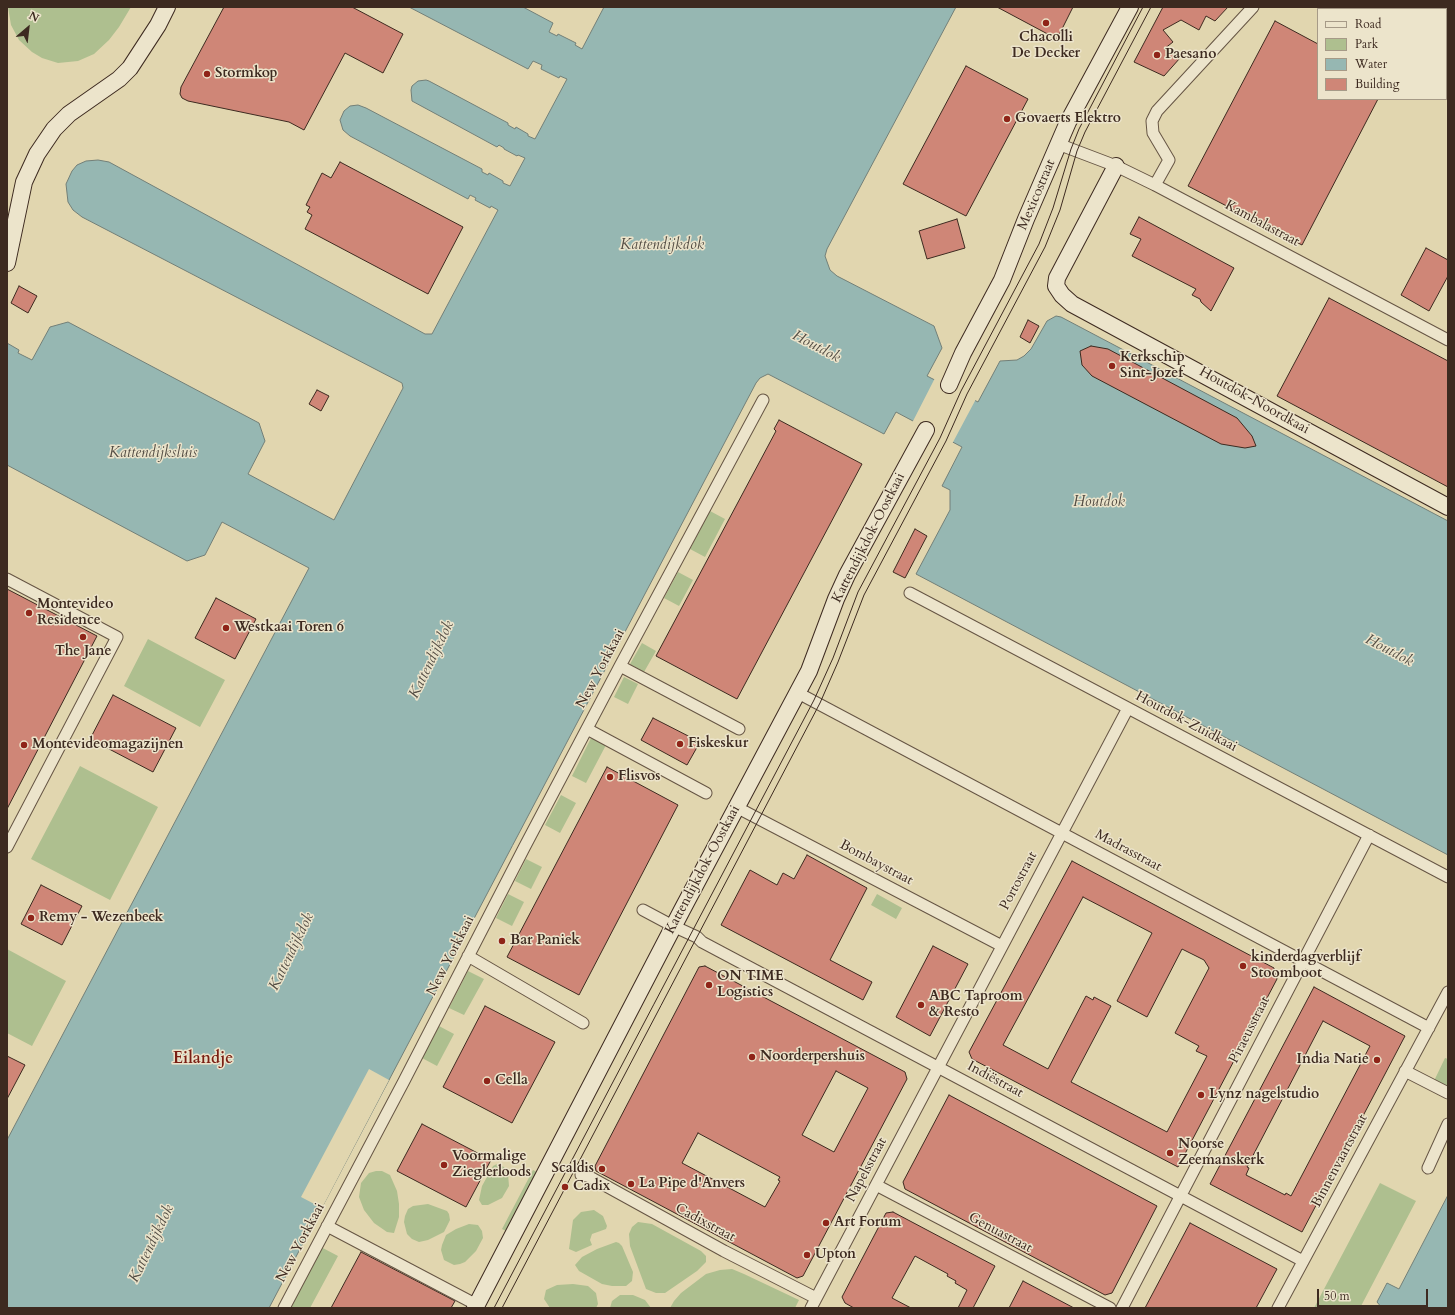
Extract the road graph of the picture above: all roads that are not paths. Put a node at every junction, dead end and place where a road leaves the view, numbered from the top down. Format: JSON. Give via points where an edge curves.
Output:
{"nodes":[{"id":1,"x":167,"y":7,"type":"edge"},
{"id":2,"x":1130,"y":7,"type":"edge"},
{"id":3,"x":1253,"y":7,"type":"edge"},
{"id":4,"x":1058,"y":144,"type":"junction"},
{"id":5,"x":1116,"y":166,"type":"junction"},
{"id":6,"x":1155,"y":185,"type":"junction"},
{"id":7,"x":7,"y":263,"type":"edge"},
{"id":8,"x":1448,"y":340,"type":"edge"},
{"id":9,"x":949,"y":385,"type":"dead end"},
{"id":10,"x":763,"y":400,"type":"dead end"},
{"id":11,"x":926,"y":430,"type":"dead end"},
{"id":12,"x":1448,"y":507,"type":"edge"},
{"id":13,"x":7,"y":579,"type":"edge"},
{"id":14,"x":910,"y":593,"type":"dead end"},
{"id":15,"x":620,"y":666,"type":"junction"},
{"id":16,"x":798,"y":692,"type":"junction"},
{"id":17,"x":1128,"y":708,"type":"junction"},
{"id":18,"x":587,"y":729,"type":"junction"},
{"id":19,"x":739,"y":729,"type":"dead end"},
{"id":20,"x":706,"y":792,"type":"dead end"},
{"id":21,"x":736,"y":807,"type":"junction"},
{"id":22,"x":1062,"y":832,"type":"junction"},
{"id":23,"x":1369,"y":835,"type":"junction"},
{"id":24,"x":7,"y":847,"type":"edge"},
{"id":25,"x":1448,"y":877,"type":"edge"},
{"id":26,"x":643,"y":910,"type":"dead end"},
{"id":27,"x":673,"y":926,"type":"junction"},
{"id":28,"x":1002,"y":946,"type":"junction"},
{"id":29,"x":468,"y":956,"type":"junction"},
{"id":30,"x":1303,"y":961,"type":"junction"},
{"id":31,"x":1448,"y":992,"type":"edge"},
{"id":32,"x":583,"y":1023,"type":"dead end"},
{"id":33,"x":1429,"y":1028,"type":"junction"},
{"id":34,"x":938,"y":1067,"type":"junction"},
{"id":35,"x":1405,"y":1070,"type":"junction"},
{"id":36,"x":1448,"y":1092,"type":"edge"},
{"id":37,"x":1448,"y":1124,"type":"edge"},
{"id":38,"x":1428,"y":1168,"type":"dead end"},
{"id":39,"x":581,"y":1175,"type":"dead end"},
{"id":40,"x":876,"y":1185,"type":"junction"},
{"id":41,"x":1181,"y":1196,"type":"junction"},
{"id":42,"x":327,"y":1226,"type":"junction"},
{"id":43,"x":1303,"y":1261,"type":"junction"},
{"id":44,"x":813,"y":1303,"type":"edge"},
{"id":45,"x":476,"y":1306,"type":"edge"},
{"id":46,"x":284,"y":1308,"type":"edge"},
{"id":47,"x":1110,"y":1308,"type":"edge"},
{"id":48,"x":1122,"y":1308,"type":"edge"},
{"id":49,"x":1278,"y":1308,"type":"edge"}],
"edges":[{"from":1,"to":7,"type":"street","via":[[158,26],[130,68],[119,79],[69,114],[54,129],[37,154],[24,182]]},
{"from":2,"to":4,"type":"street","name":"Mexicostraat"},
{"from":3,"to":6,"type":"street","via":[[1157,111],[1152,121],[1153,133],[1169,160]]},
{"from":4,"to":5,"type":"street","name":"Kambalastraat"},
{"from":4,"to":9,"type":"street","name":"Mexicostraat","via":[[1002,280]]},
{"from":5,"to":6,"type":"street","name":"Kambalastraat"},
{"from":5,"to":12,"type":"street","name":"Houtdok-Noordkaai","via":[[1057,278],[1056,286],[1062,295],[1072,304]]},
{"from":6,"to":8,"type":"street","name":"Kambalastraat"},
{"from":10,"to":15,"type":"street","name":"New Yorkkaai"},
{"from":11,"to":16,"type":"street","name":"Kattendijkdok-Oostkaai","via":[[847,575],[809,671]]},
{"from":13,"to":24,"type":"street","via":[[117,637]]},
{"from":14,"to":17,"type":"street","name":"Houtdok-Zuidkaai"},
{"from":15,"to":18,"type":"street","name":"New Yorkkaai"},
{"from":15,"to":19,"type":"street"},
{"from":16,"to":21,"type":"street","name":"Kattendijkdok-Oostkaai"},
{"from":16,"to":22,"type":"street","name":"Madrasstraat"},
{"from":17,"to":22,"type":"street","name":"Portostraat"},
{"from":17,"to":23,"type":"street","name":"Houtdok-Zuidkaai"},
{"from":18,"to":20,"type":"street"},
{"from":18,"to":29,"type":"street","name":"New Yorkkaai"},
{"from":21,"to":27,"type":"street","name":"Kattendijkdok-Oostkaai"},
{"from":21,"to":28,"type":"street","name":"Bombaystraat"},
{"from":22,"to":28,"type":"street","name":"Portostraat"},
{"from":22,"to":30,"type":"street","name":"Madrasstraat"},
{"from":23,"to":25,"type":"street","name":"Houtdok-Zuidkaai"},
{"from":23,"to":30,"type":"street","name":"Piraeusstraat"},
{"from":26,"to":27,"type":"street","name":"Indiëstraat"},
{"from":27,"to":34,"type":"street","name":"Indiëstraat"},
{"from":27,"to":45,"type":"street","name":"Kattendijkdok-Oostkaai"},
{"from":28,"to":34,"type":"street","name":"Portostraat"},
{"from":29,"to":32,"type":"street"},
{"from":29,"to":42,"type":"street","name":"New Yorkkaai"},
{"from":30,"to":33,"type":"street","name":"Madrasstraat"},
{"from":30,"to":41,"type":"street","name":"Piraeusstraat"},
{"from":31,"to":33,"type":"street","name":"Binnenvaartstraat"},
{"from":33,"to":35,"type":"street","name":"Binnenvaartstraat"},
{"from":34,"to":40,"type":"street","name":"Napelsstraat"},
{"from":34,"to":41,"type":"street","name":"Indiëstraat"},
{"from":35,"to":36,"type":"street"},
{"from":35,"to":43,"type":"street","name":"Binnenvaartstraat"},
{"from":37,"to":38,"type":"street"},
{"from":39,"to":44,"type":"street","name":"Cadixstraat","via":[[588,1176],[724,1251]]},
{"from":40,"to":44,"type":"street","name":"Napelsstraat"},
{"from":40,"to":47,"type":"street","name":"Genuastraat"},
{"from":41,"to":43,"type":"street","name":"Indiëstraat"},
{"from":41,"to":48,"type":"street","name":"Piraeusstraat"},
{"from":42,"to":45,"type":"street"},
{"from":42,"to":46,"type":"street","name":"New Yorkkaai"},
{"from":43,"to":49,"type":"street","name":"Binnenvaartstraat"}]}
